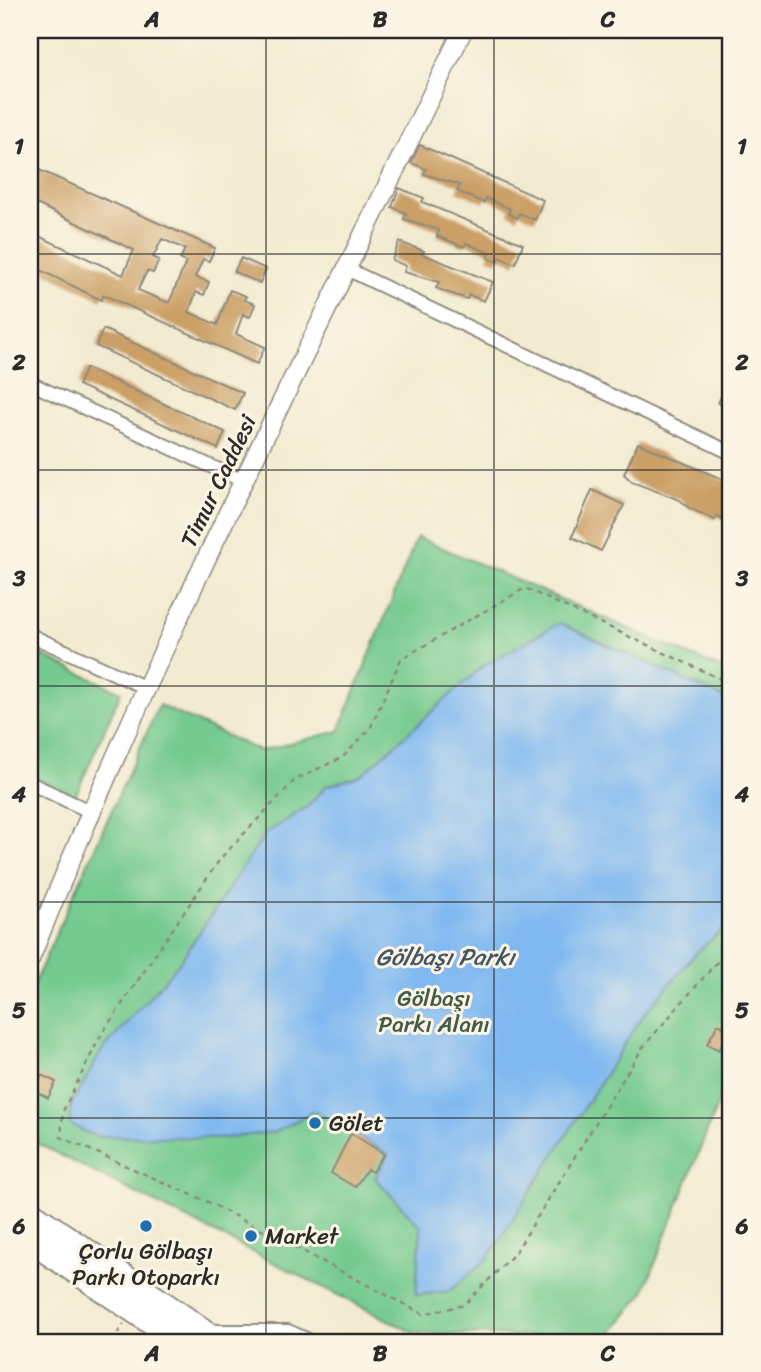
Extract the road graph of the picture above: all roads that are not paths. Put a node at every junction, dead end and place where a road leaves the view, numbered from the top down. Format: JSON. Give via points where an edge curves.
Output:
{"nodes":[{"id":1,"x":463,"y":30,"type":"edge"},
{"id":2,"x":347,"y":269,"type":"junction"},
{"id":3,"x":30,"y":383,"type":"edge"},
{"id":4,"x":731,"y":453,"type":"edge"},
{"id":5,"x":244,"y":482,"type":"junction"},
{"id":6,"x":30,"y":635,"type":"edge"},
{"id":7,"x":146,"y":688,"type":"junction"},
{"id":8,"x":30,"y":783,"type":"edge"},
{"id":9,"x":89,"y":811,"type":"junction"},
{"id":10,"x":30,"y":959,"type":"edge"},
{"id":11,"x":30,"y":1213,"type":"edge"},
{"id":12,"x":30,"y":1240,"type":"edge"},
{"id":13,"x":212,"y":1336,"type":"edge"},
{"id":14,"x":181,"y":1342,"type":"edge"},
{"id":15,"x":313,"y":1342,"type":"edge"}],
"edges":[{"from":1,"to":2,"type":"street","name":"Timur Caddesi"},
{"from":2,"to":4,"type":"street"},
{"from":2,"to":5,"type":"street","name":"Timur Caddesi"},
{"from":3,"to":5,"type":"street"},
{"from":5,"to":7,"type":"street","name":"Timur Caddesi"},
{"from":6,"to":7,"type":"street"},
{"from":7,"to":9,"type":"street","name":"Timur Caddesi"},
{"from":8,"to":9,"type":"street"},
{"from":9,"to":10,"type":"street","name":"Timur Caddesi"},
{"from":11,"to":13,"type":"highway"},
{"from":12,"to":14,"type":"highway"},
{"from":13,"to":15,"type":"street","via":[[288,1331]]}]}
